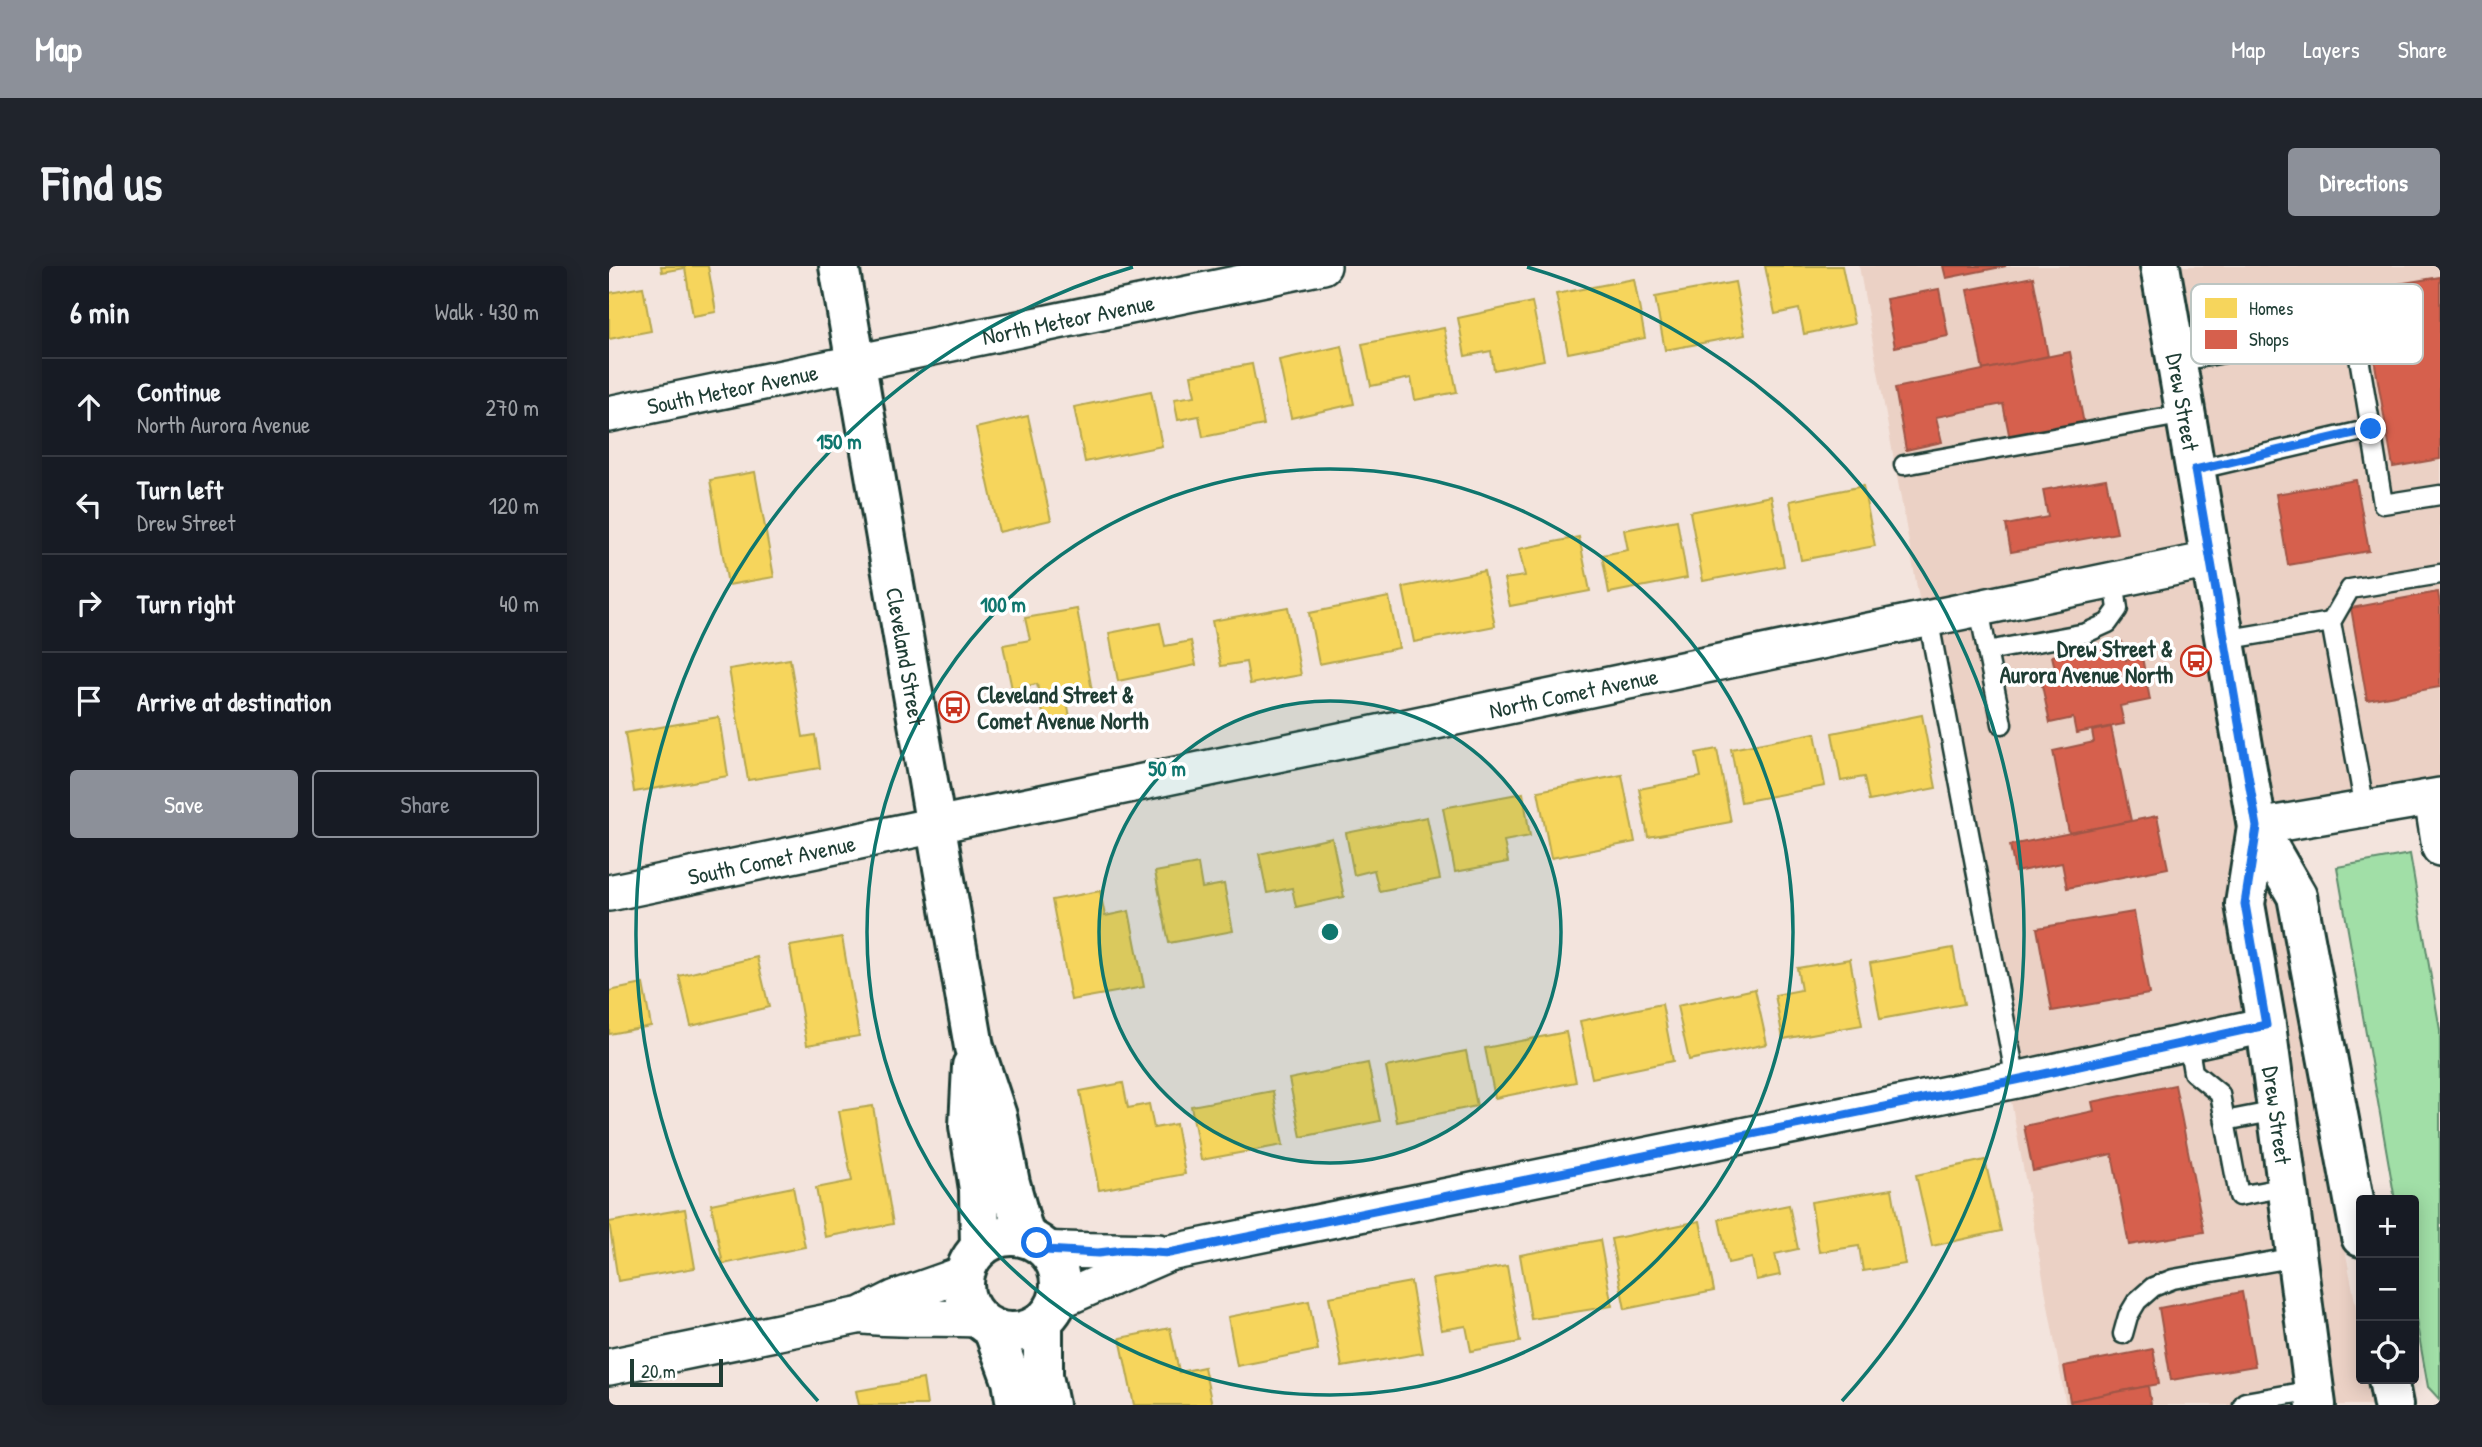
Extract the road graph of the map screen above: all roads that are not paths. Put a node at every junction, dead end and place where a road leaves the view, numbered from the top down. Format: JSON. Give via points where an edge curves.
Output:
{"nodes":[{"id":1,"x":839,"y":266,"type":"edge"},
{"id":2,"x":1322,"y":266,"type":"edge"},
{"id":3,"x":2160,"y":266,"type":"edge"},
{"id":4,"x":2191,"y":359,"type":"edge"},
{"id":5,"x":857,"y":362,"type":"junction"},
{"id":6,"x":2176,"y":362,"type":"junction"},
{"id":7,"x":2360,"y":364,"type":"edge"},
{"id":8,"x":609,"y":414,"type":"edge"},
{"id":9,"x":2186,"y":414,"type":"junction"},
{"id":10,"x":2371,"y":429,"type":"junction"},
{"id":11,"x":1904,"y":465,"type":"dead end"},
{"id":12,"x":2195,"y":470,"type":"junction"},
{"id":13,"x":2440,"y":495,"type":"edge"},
{"id":14,"x":2210,"y":560,"type":"junction"},
{"id":15,"x":2440,"y":574,"type":"edge"},
{"id":16,"x":2114,"y":580,"type":"junction"},
{"id":17,"x":1979,"y":608,"type":"junction"},
{"id":18,"x":1928,"y":617,"type":"junction"},
{"id":19,"x":2331,"y":622,"type":"junction"},
{"id":20,"x":2224,"y":640,"type":"junction"},
{"id":21,"x":1987,"y":652,"type":"junction"},
{"id":22,"x":2002,"y":724,"type":"dead end"},
{"id":23,"x":2436,"y":797,"type":"edge"},
{"id":24,"x":2365,"y":809,"type":"junction"},
{"id":25,"x":935,"y":824,"type":"junction"},
{"id":26,"x":2257,"y":827,"type":"junction"},
{"id":27,"x":2440,"y":848,"type":"edge"},
{"id":28,"x":609,"y":893,"type":"edge"},
{"id":29,"x":2266,"y":1025,"type":"junction"},
{"id":30,"x":2188,"y":1042,"type":"junction"},
{"id":31,"x":974,"y":1047,"type":"junction"},
{"id":32,"x":2016,"y":1080,"type":"junction"},
{"id":33,"x":2277,"y":1111,"type":"junction"},
{"id":34,"x":2225,"y":1121,"type":"junction"},
{"id":35,"x":2287,"y":1187,"type":"junction"},
{"id":36,"x":2356,"y":1210,"type":"edge"},
{"id":37,"x":1035,"y":1243,"type":"junction"},
{"id":38,"x":1169,"y":1253,"type":"junction"},
{"id":39,"x":2296,"y":1257,"type":"junction"},
{"id":40,"x":972,"y":1261,"type":"junction"},
{"id":41,"x":1050,"y":1312,"type":"junction"},
{"id":42,"x":862,"y":1315,"type":"junction"},
{"id":43,"x":986,"y":1324,"type":"junction"},
{"id":44,"x":2123,"y":1334,"type":"dead end"},
{"id":45,"x":609,"y":1367,"type":"edge"},
{"id":46,"x":2389,"y":1384,"type":"edge"},
{"id":47,"x":2314,"y":1397,"type":"edge"},
{"id":48,"x":1016,"y":1405,"type":"edge"},
{"id":49,"x":1048,"y":1405,"type":"edge"},
{"id":50,"x":2243,"y":1405,"type":"edge"},
{"id":51,"x":2393,"y":1405,"type":"edge"}],
"edges":[{"from":1,"to":5,"type":"main road","name":"Cleveland Street"},
{"from":2,"to":5,"type":"street","name":"North Meteor Avenue"},
{"from":3,"to":6,"type":"main road","name":"Drew Street"},
{"from":4,"to":6,"type":"lane"},
{"from":5,"to":8,"type":"street","name":"South Meteor Avenue"},
{"from":5,"to":25,"type":"main road","name":"Cleveland Street"},
{"from":6,"to":9,"type":"main road","name":"Drew Street"},
{"from":7,"to":10,"type":"lane"},
{"from":9,"to":11,"type":"lane"},
{"from":9,"to":12,"type":"main road","name":"Drew Street"},
{"from":10,"to":12,"type":"lane"},
{"from":10,"to":13,"type":"lane","via":[[2383,504]]},
{"from":12,"to":14,"type":"main road","name":"Drew Street"},
{"from":14,"to":16,"type":"street","name":"North Comet Avenue"},
{"from":14,"to":20,"type":"main road","name":"Drew Street"},
{"from":15,"to":19,"type":"lane","via":[[2350,589]]},
{"from":16,"to":17,"type":"street","name":"North Comet Avenue"},
{"from":16,"to":21,"type":"lane","via":[[2118,608],[2108,623],[2086,633]]},
{"from":17,"to":18,"type":"street","name":"North Comet Avenue"},
{"from":17,"to":21,"type":"lane"},
{"from":18,"to":25,"type":"street","name":"North Comet Avenue"},
{"from":18,"to":32,"type":"lane"},
{"from":19,"to":20,"type":"lane"},
{"from":19,"to":24,"type":"lane"},
{"from":20,"to":26,"type":"main road","name":"Drew Street"},
{"from":21,"to":22,"type":"lane"},
{"from":23,"to":24,"type":"street"},
{"from":23,"to":27,"type":"street"},
{"from":24,"to":26,"type":"street"},
{"from":25,"to":28,"type":"street","name":"South Comet Avenue"},
{"from":25,"to":31,"type":"main road","name":"Cleveland Street"},
{"from":26,"to":29,"type":"main road","name":"Drew Street","via":[[2245,904]]},
{"from":26,"to":36,"type":"main road","name":"Drew Street","via":[[2297,896]]},
{"from":29,"to":30,"type":"street"},
{"from":29,"to":33,"type":"main road","name":"Drew Street"},
{"from":30,"to":32,"type":"street"},
{"from":30,"to":34,"type":"lane","via":[[2193,1072],[2220,1094]]},
{"from":31,"to":37,"type":"main road","name":"Cleveland Street","via":[[997,1116],[1010,1183]]},
{"from":31,"to":40,"type":"main road","name":"Cleveland Street","via":[[969,1126],[979,1189]]},
{"from":32,"to":38,"type":"street"},
{"from":33,"to":34,"type":"lane"},
{"from":33,"to":35,"type":"main road","name":"Drew Street"},
{"from":34,"to":35,"type":"lane","via":[[2239,1196]]},
{"from":35,"to":39,"type":"main road","name":"Drew Street"},
{"from":37,"to":38,"type":"street","via":[[1098,1253]]},
{"from":37,"to":40,"type":"main road","via":[[1008,1236],[992,1240]]},
{"from":37,"to":41,"type":"main road","via":[[1055,1262],[1059,1276],[1060,1290]]},
{"from":38,"to":41,"type":"street"},
{"from":39,"to":44,"type":"lane","via":[[2173,1279],[2153,1287],[2127,1316]]},
{"from":39,"to":47,"type":"main road","name":"Drew Street"},
{"from":40,"to":42,"type":"street"},
{"from":40,"to":43,"type":"main road","via":[[964,1291],[969,1306]]},
{"from":41,"to":43,"type":"main road","via":[[1032,1328],[1019,1332]]},
{"from":41,"to":49,"type":"main road","via":[[1043,1376]]},
{"from":42,"to":43,"type":"street","via":[[900,1320],[929,1316]]},
{"from":42,"to":45,"type":"street"},
{"from":43,"to":48,"type":"main road","via":[[1012,1381]]},
{"from":46,"to":51,"type":"main road"},
{"from":47,"to":50,"type":"lane"}]}
